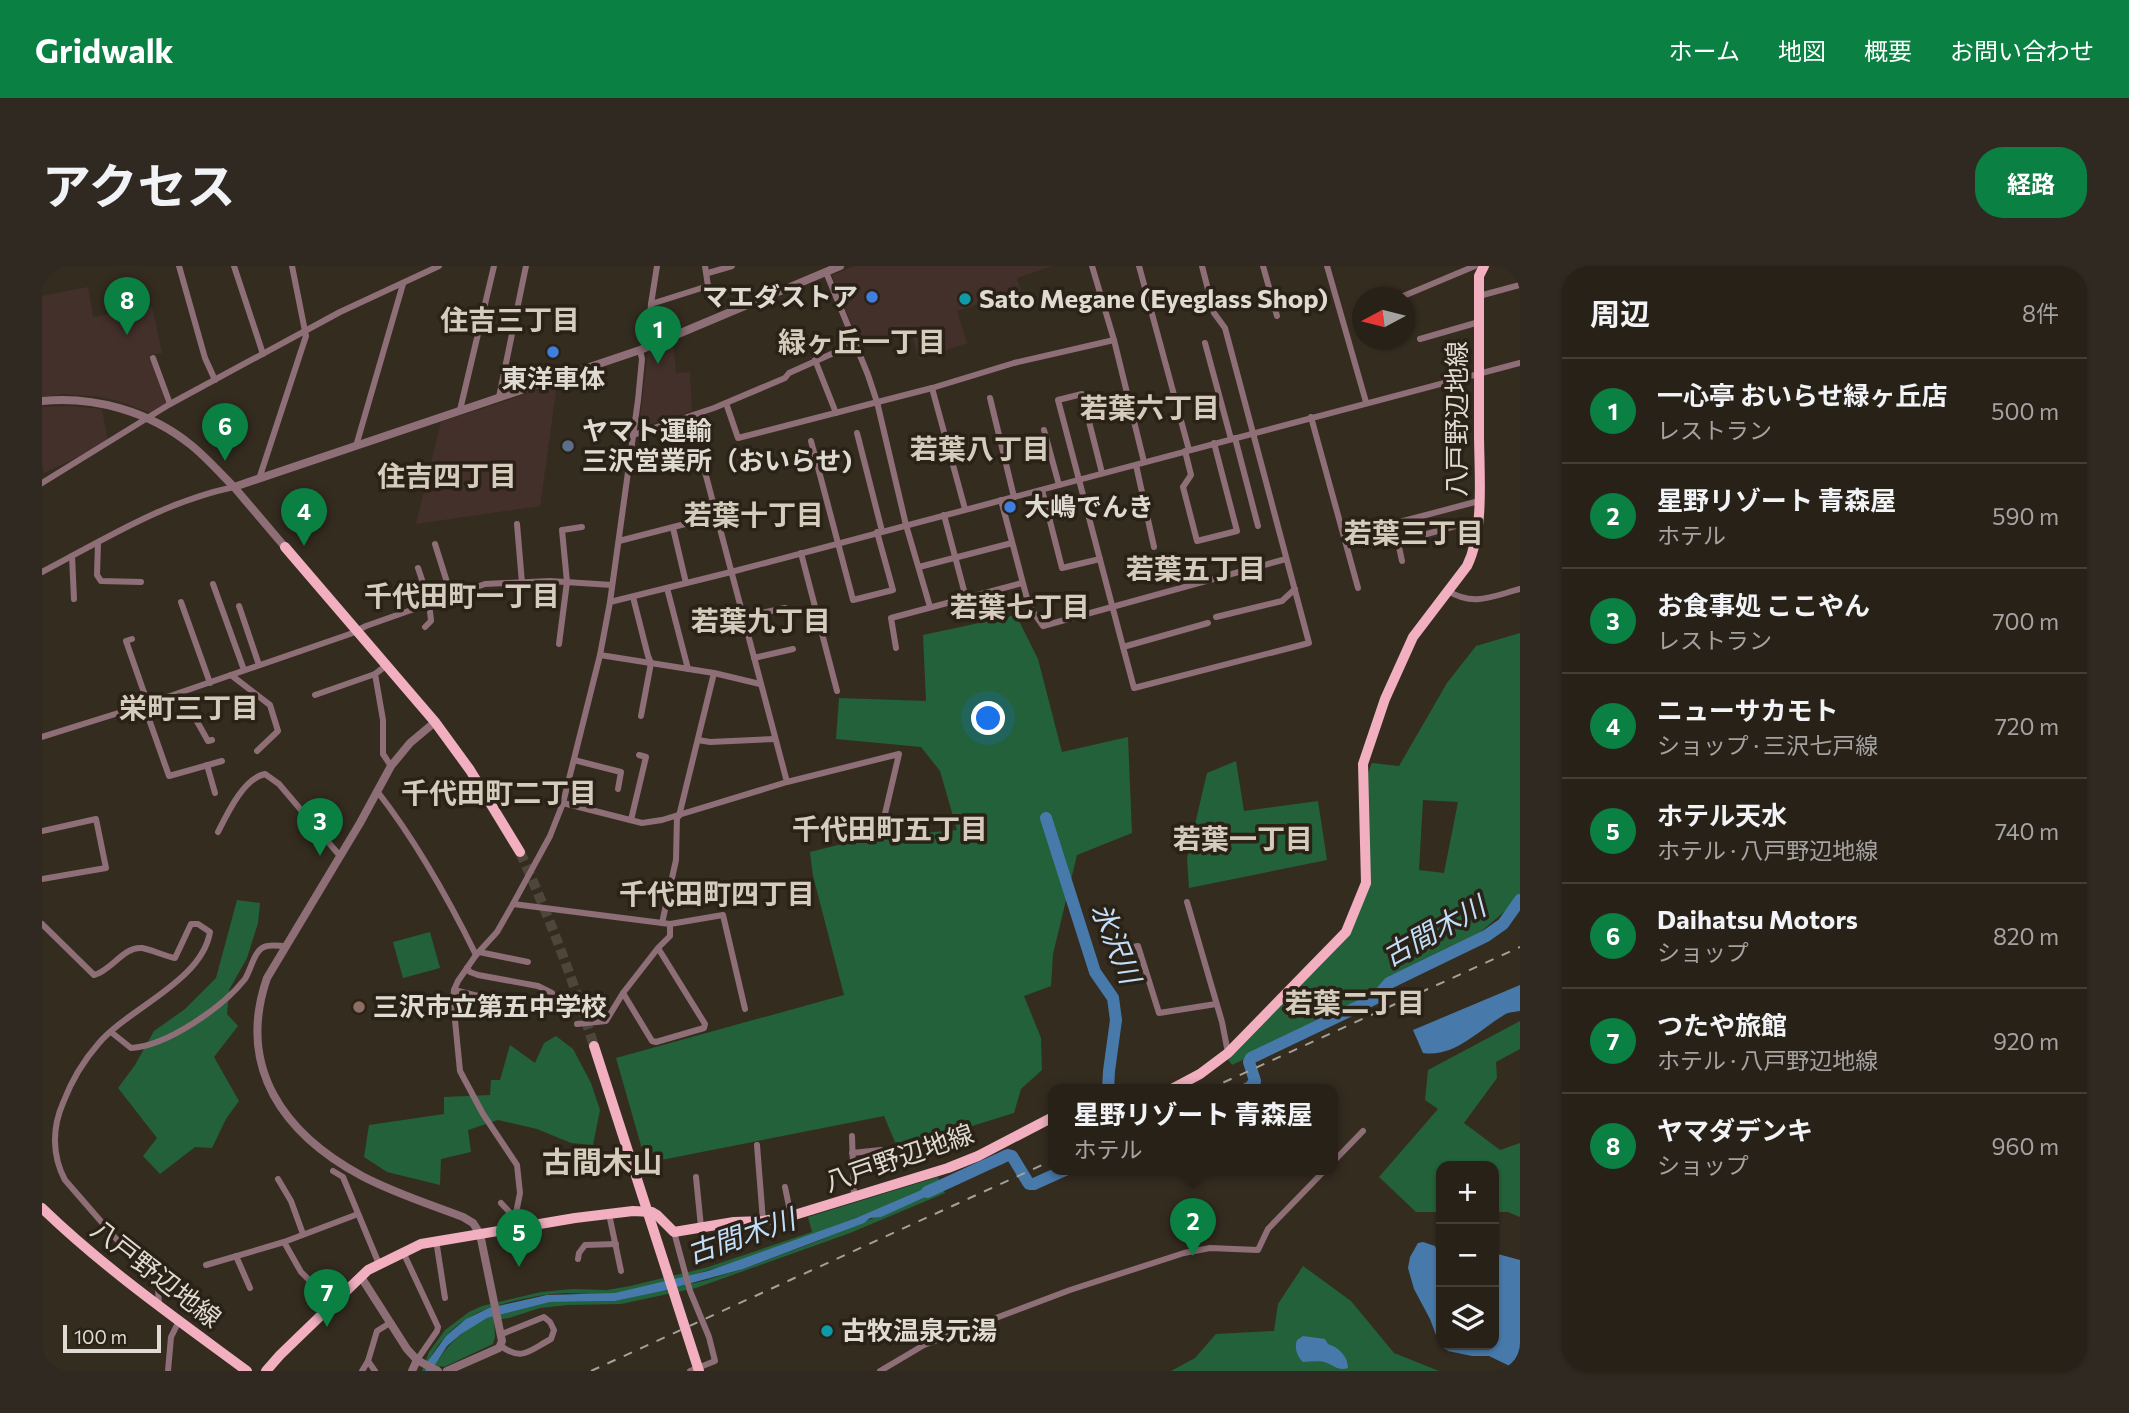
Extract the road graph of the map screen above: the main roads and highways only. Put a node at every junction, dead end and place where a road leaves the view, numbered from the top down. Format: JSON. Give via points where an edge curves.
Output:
{"nodes":[{"id":1,"x":1484,"y":266,"type":"edge"},
{"id":2,"x":1477,"y":269,"type":"edge"},
{"id":3,"x":285,"y":547,"type":"road end"},
{"id":4,"x":520,"y":852,"type":"tunnel mouth"},
{"id":5,"x":594,"y":1046,"type":"tunnel mouth"},
{"id":6,"x":1181,"y":1084,"type":"edge"},
{"id":7,"x":1048,"y":1119,"type":"edge"},
{"id":8,"x":42,"y":1208,"type":"edge"},
{"id":9,"x":247,"y":1371,"type":"edge"},
{"id":10,"x":266,"y":1371,"type":"edge"},
{"id":11,"x":699,"y":1371,"type":"edge"}],
"edges":[{"from":1,"to":2,"type":"main road","name":"八戸野辺地線"},
{"from":2,"to":6,"type":"main road","name":"八戸野辺地線","via":[[1479,501],[1472,555],[1413,637],[1363,764],[1366,883],[1346,932],[1228,1053]]},
{"from":3,"to":4,"type":"main road","via":[[435,722]]},
{"from":5,"to":11,"type":"main road"},
{"from":7,"to":10,"type":"main road","name":"八戸野辺地線","via":[[948,1168],[791,1216],[674,1232],[652,1212],[609,1214],[515,1223],[436,1240],[403,1252],[361,1277]]},
{"from":8,"to":9,"type":"main road","name":"八戸野辺地線","via":[[159,1306]]}]}
